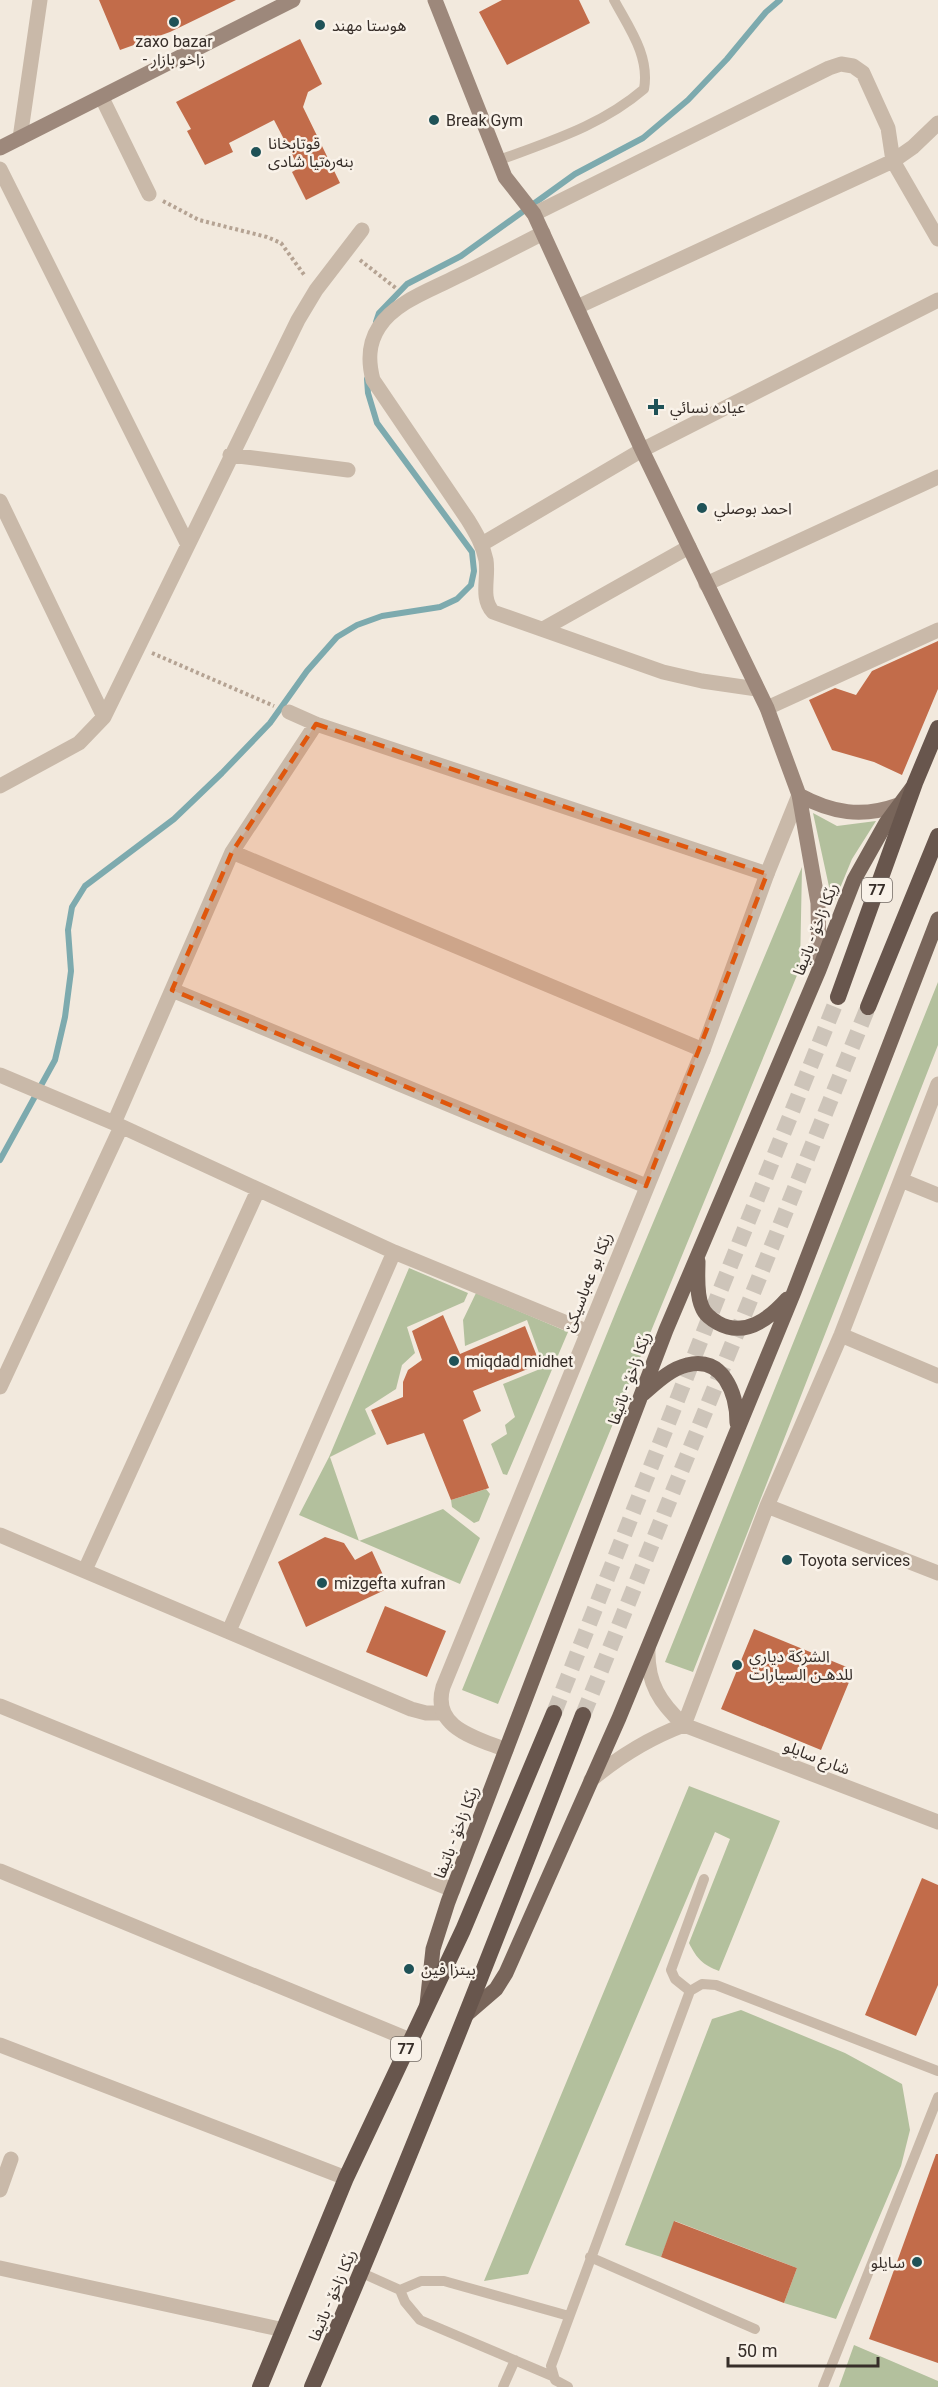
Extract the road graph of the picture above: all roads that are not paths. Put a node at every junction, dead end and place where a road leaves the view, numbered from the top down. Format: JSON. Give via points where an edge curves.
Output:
{"nodes":[{"id":1,"x":40,"y":0,"type":"edge"},
{"id":2,"x":293,"y":0,"type":"edge"},
{"id":3,"x":435,"y":0,"type":"edge"},
{"id":4,"x":614,"y":0,"type":"edge"},
{"id":5,"x":102,"y":98,"type":"junction"},
{"id":6,"x":938,"y":123,"type":"edge"},
{"id":7,"x":20,"y":138,"type":"junction"},
{"id":8,"x":0,"y":148,"type":"edge"},
{"id":9,"x":497,"y":161,"type":"junction"},
{"id":10,"x":893,"y":161,"type":"junction"},
{"id":11,"x":0,"y":169,"type":"edge"},
{"id":12,"x":149,"y":194,"type":"road end"},
{"id":13,"x":534,"y":214,"type":"junction"},
{"id":14,"x":362,"y":230,"type":"dead end"},
{"id":15,"x":543,"y":233,"type":"junction"},
{"id":16,"x":938,"y":239,"type":"edge"},
{"id":17,"x":938,"y":300,"type":"edge"},
{"id":18,"x":577,"y":307,"type":"junction"},
{"id":19,"x":642,"y":450,"type":"junction"},
{"id":20,"x":230,"y":455,"type":"junction"},
{"id":21,"x":348,"y":470,"type":"dead end"},
{"id":22,"x":938,"y":477,"type":"edge"},
{"id":23,"x":0,"y":501,"type":"edge"},
{"id":24,"x":482,"y":544,"type":"junction"},
{"id":25,"x":188,"y":545,"type":"junction"},
{"id":26,"x":689,"y":547,"type":"junction"},
{"id":27,"x":706,"y":584,"type":"junction"},
{"id":28,"x":543,"y":629,"type":"junction"},
{"id":29,"x":938,"y":630,"type":"edge"},
{"id":30,"x":757,"y":689,"type":"junction"},
{"id":31,"x":767,"y":708,"type":"junction"},
{"id":32,"x":289,"y":712,"type":"road end"},
{"id":33,"x":104,"y":717,"type":"junction"},
{"id":34,"x":316,"y":724,"type":"junction"},
{"id":35,"x":938,"y":728,"type":"edge"},
{"id":36,"x":915,"y":783,"type":"junction"},
{"id":37,"x":0,"y":786,"type":"edge"},
{"id":38,"x":799,"y":795,"type":"junction"},
{"id":39,"x":898,"y":805,"type":"junction"},
{"id":40,"x":938,"y":836,"type":"edge"},
{"id":41,"x":232,"y":852,"type":"junction"},
{"id":42,"x":767,"y":874,"type":"junction"},
{"id":43,"x":938,"y":919,"type":"edge"},
{"id":44,"x":819,"y":970,"type":"junction"},
{"id":45,"x":172,"y":990,"type":"junction"},
{"id":46,"x":838,"y":997,"type":"tunnel mouth"},
{"id":47,"x":868,"y":1007,"type":"tunnel mouth"},
{"id":48,"x":703,"y":1050,"type":"junction"},
{"id":49,"x":4,"y":1077,"type":"edge"},
{"id":50,"x":938,"y":1084,"type":"edge"},
{"id":51,"x":118,"y":1125,"type":"junction"},
{"id":52,"x":901,"y":1180,"type":"junction"},
{"id":53,"x":646,"y":1186,"type":"junction"},
{"id":54,"x":258,"y":1190,"type":"junction"},
{"id":55,"x":938,"y":1195,"type":"edge"},
{"id":56,"x":394,"y":1252,"type":"junction"},
{"id":57,"x":698,"y":1255,"type":"junction"},
{"id":58,"x":794,"y":1292,"type":"junction"},
{"id":59,"x":586,"y":1331,"type":"junction"},
{"id":60,"x":841,"y":1335,"type":"junction"},
{"id":61,"x":938,"y":1376,"type":"edge"},
{"id":62,"x":0,"y":1388,"type":"edge"},
{"id":63,"x":642,"y":1394,"type":"junction"},
{"id":64,"x":736,"y":1432,"type":"junction"},
{"id":65,"x":767,"y":1506,"type":"junction"},
{"id":66,"x":0,"y":1535,"type":"edge"},
{"id":67,"x":85,"y":1570,"type":"junction"},
{"id":68,"x":938,"y":1573,"type":"edge"},
{"id":69,"x":229,"y":1631,"type":"junction"},
{"id":70,"x":648,"y":1649,"type":"junction"},
{"id":71,"x":0,"y":1706,"type":"edge"},
{"id":72,"x":443,"y":1713,"type":"junction"},
{"id":73,"x":554,"y":1713,"type":"tunnel mouth"},
{"id":74,"x":583,"y":1715,"type":"tunnel mouth"},
{"id":75,"x":684,"y":1725,"type":"junction"},
{"id":76,"x":506,"y":1750,"type":"junction"},
{"id":77,"x":591,"y":1780,"type":"junction"},
{"id":78,"x":938,"y":1822,"type":"edge"},
{"id":79,"x":0,"y":1871,"type":"edge"},
{"id":80,"x":704,"y":1880,"type":"dead end"},
{"id":81,"x":453,"y":1890,"type":"junction"},
{"id":82,"x":690,"y":1991,"type":"junction"},
{"id":83,"x":426,"y":2006,"type":"junction"},
{"id":84,"x":467,"y":2014,"type":"junction"},
{"id":85,"x":410,"y":2040,"type":"junction"},
{"id":86,"x":0,"y":2045,"type":"edge"},
{"id":87,"x":938,"y":2071,"type":"edge"},
{"id":88,"x":938,"y":2097,"type":"edge"},
{"id":89,"x":11,"y":2159,"type":"dead end"},
{"id":90,"x":346,"y":2178,"type":"junction"},
{"id":91,"x":0,"y":2190,"type":"edge"},
{"id":92,"x":590,"y":2257,"type":"junction"},
{"id":93,"x":0,"y":2268,"type":"edge"},
{"id":94,"x":362,"y":2273,"type":"junction"},
{"id":95,"x":400,"y":2289,"type":"junction"},
{"id":96,"x":569,"y":2316,"type":"junction"},
{"id":97,"x":755,"y":2329,"type":"dead end"},
{"id":98,"x":284,"y":2330,"type":"junction"},
{"id":99,"x":514,"y":2360,"type":"junction"},
{"id":100,"x":552,"y":2376,"type":"junction"},
{"id":101,"x":260,"y":2387,"type":"edge"},
{"id":102,"x":312,"y":2387,"type":"edge"},
{"id":103,"x":503,"y":2387,"type":"edge"},
{"id":104,"x":568,"y":2387,"type":"edge"},
{"id":105,"x":823,"y":2387,"type":"edge"}],
"edges":[{"from":1,"to":7,"type":"street"},
{"from":2,"to":5,"type":"main road"},
{"from":3,"to":9,"type":"main road"},
{"from":4,"to":9,"type":"lane","via":[[641,52],[647,73],[644,89],[583,129]]},
{"from":5,"to":7,"type":"main road"},
{"from":5,"to":12,"type":"street"},
{"from":6,"to":10,"type":"street"},
{"from":7,"to":8,"type":"main road"},
{"from":9,"to":13,"type":"main road"},
{"from":10,"to":13,"type":"street","via":[[888,128],[870,84],[853,66],[841,64]]},
{"from":10,"to":16,"type":"street"},
{"from":10,"to":18,"type":"street"},
{"from":11,"to":25,"type":"street"},
{"from":13,"to":15,"type":"main road"},
{"from":14,"to":20,"type":"street","via":[[298,320]]},
{"from":15,"to":18,"type":"main road"},
{"from":15,"to":24,"type":"street","via":[[411,300],[378,327],[371,344],[373,380]]},
{"from":17,"to":19,"type":"street"},
{"from":18,"to":19,"type":"main road"},
{"from":19,"to":24,"type":"street"},
{"from":19,"to":26,"type":"main road"},
{"from":20,"to":21,"type":"street"},
{"from":20,"to":25,"type":"street"},
{"from":22,"to":27,"type":"street"},
{"from":23,"to":33,"type":"street"},
{"from":24,"to":28,"type":"street","via":[[488,606],[500,615]]},
{"from":25,"to":33,"type":"street"},
{"from":26,"to":27,"type":"main road"},
{"from":26,"to":28,"type":"street"},
{"from":27,"to":30,"type":"main road"},
{"from":28,"to":30,"type":"street","via":[[663,672]]},
{"from":29,"to":31,"type":"street"},
{"from":30,"to":31,"type":"main road"},
{"from":31,"to":38,"type":"main road"},
{"from":32,"to":34,"type":"street"},
{"from":33,"to":37,"type":"street","via":[[80,743]]},
{"from":34,"to":41,"type":"street"},
{"from":34,"to":42,"type":"street"},
{"from":35,"to":36,"type":"highway","name":"رێکا زاخۆ - باتیفا","number":"77"},
{"from":36,"to":39,"type":"main road","name":"رێکا زاخۆ - باتیفا"},
{"from":36,"to":46,"type":"highway","name":"رێکا زاخۆ - باتیفا","number":"77"},
{"from":38,"to":39,"type":"main road","via":[[844,813],[880,811]]},
{"from":38,"to":42,"type":"street","name":"رێكا بو عه‌باسيكێ"},
{"from":38,"to":44,"type":"main road","via":[[818,903]]},
{"from":39,"to":44,"type":"main road","name":"رێکا زاخۆ - باتیفا","via":[[854,880]]},
{"from":40,"to":47,"type":"highway","number":"77"},
{"from":41,"to":45,"type":"street"},
{"from":41,"to":48,"type":"street"},
{"from":42,"to":48,"type":"street","name":"رێكا بو عه‌باسيكێ"},
{"from":43,"to":58,"type":"main road"},
{"from":44,"to":57,"type":"main road","name":"رێکا زاخۆ - باتیفا"},
{"from":45,"to":51,"type":"street"},
{"from":45,"to":53,"type":"street"},
{"from":48,"to":53,"type":"street","name":"رێكا بو عه‌باسيكێ"},
{"from":49,"to":51,"type":"street"},
{"from":50,"to":52,"type":"street"},
{"from":51,"to":54,"type":"street"},
{"from":51,"to":62,"type":"street"},
{"from":52,"to":55,"type":"street"},
{"from":52,"to":60,"type":"street"},
{"from":53,"to":59,"type":"street","name":"رێكا بو عه‌باسيكێ"},
{"from":54,"to":56,"type":"street"},
{"from":54,"to":67,"type":"street"},
{"from":56,"to":59,"type":"street"},
{"from":56,"to":69,"type":"street"},
{"from":57,"to":58,"type":"main road","via":[[699,1300],[706,1316],[726,1327],[750,1328]]},
{"from":57,"to":63,"type":"main road","name":"رێکا زاخۆ - باتیفا"},
{"from":58,"to":64,"type":"main road"},
{"from":59,"to":72,"type":"street","name":"رێكا بو عه‌باسيكێ","via":[[443,1687]]},
{"from":60,"to":61,"type":"street"},
{"from":60,"to":65,"type":"street"},
{"from":63,"to":64,"type":"main road","via":[[685,1365],[710,1366],[728,1381],[737,1406]]},
{"from":63,"to":76,"type":"main road","name":"رێکا زاخۆ - باتیفا"},
{"from":64,"to":70,"type":"main road"},
{"from":65,"to":68,"type":"street"},
{"from":65,"to":75,"type":"street"},
{"from":66,"to":67,"type":"street"},
{"from":67,"to":69,"type":"street"},
{"from":69,"to":72,"type":"street","via":[[411,1709]]},
{"from":70,"to":75,"type":"street","name":"شارع سايلو","via":[[649,1677],[654,1690]]},
{"from":70,"to":77,"type":"main road"},
{"from":71,"to":81,"type":"street"},
{"from":72,"to":76,"type":"street","via":[[454,1727]]},
{"from":73,"to":83,"type":"highway","name":"رێکا زاخۆ - باتیفا","number":"77","via":[[486,1878]]},
{"from":74,"to":84,"type":"highway","name":"رێکا زاخۆ - باتیفا"},
{"from":75,"to":77,"type":"street","via":[[644,1742]]},
{"from":75,"to":78,"type":"street","name":"شارع سايلو"},
{"from":76,"to":81,"type":"main road","name":"رێکا زاخۆ - باتیفا"},
{"from":77,"to":84,"type":"main road","via":[[506,1973],[496,1989]]},
{"from":79,"to":85,"type":"street"},
{"from":80,"to":82,"type":"lane","via":[[671,1970],[675,1979]]},
{"from":81,"to":83,"type":"main road","name":"رێکا زاخۆ - باتیفا","via":[[433,1949]]},
{"from":82,"to":87,"type":"lane","via":[[702,1984],[716,1985]]},
{"from":82,"to":92,"type":"lane"},
{"from":83,"to":85,"type":"highway","name":"رێکا زاخۆ - باتیفا","number":"77"},
{"from":84,"to":94,"type":"highway","name":"رێکا زاخۆ - باتیفا"},
{"from":85,"to":90,"type":"highway","name":"رێکا زاخۆ - باتیفا","number":"77"},
{"from":86,"to":90,"type":"street"},
{"from":88,"to":105,"type":"lane"},
{"from":89,"to":91,"type":"street"},
{"from":90,"to":98,"type":"highway","name":"رێکا زاخۆ - باتیفا","number":"77"},
{"from":92,"to":96,"type":"lane"},
{"from":92,"to":97,"type":"lane"},
{"from":93,"to":98,"type":"street"},
{"from":94,"to":95,"type":"lane"},
{"from":94,"to":102,"type":"highway","name":"رێکا زاخۆ - باتیفا"},
{"from":95,"to":96,"type":"lane","via":[[421,2282],[444,2281]]},
{"from":95,"to":99,"type":"lane","via":[[420,2320]]},
{"from":96,"to":100,"type":"lane","via":[[551,2366]]},
{"from":98,"to":101,"type":"highway","name":"رێکا زاخۆ - باتیفا","number":"77"},
{"from":99,"to":100,"type":"lane"},
{"from":99,"to":103,"type":"lane"},
{"from":100,"to":104,"type":"lane"}]}
